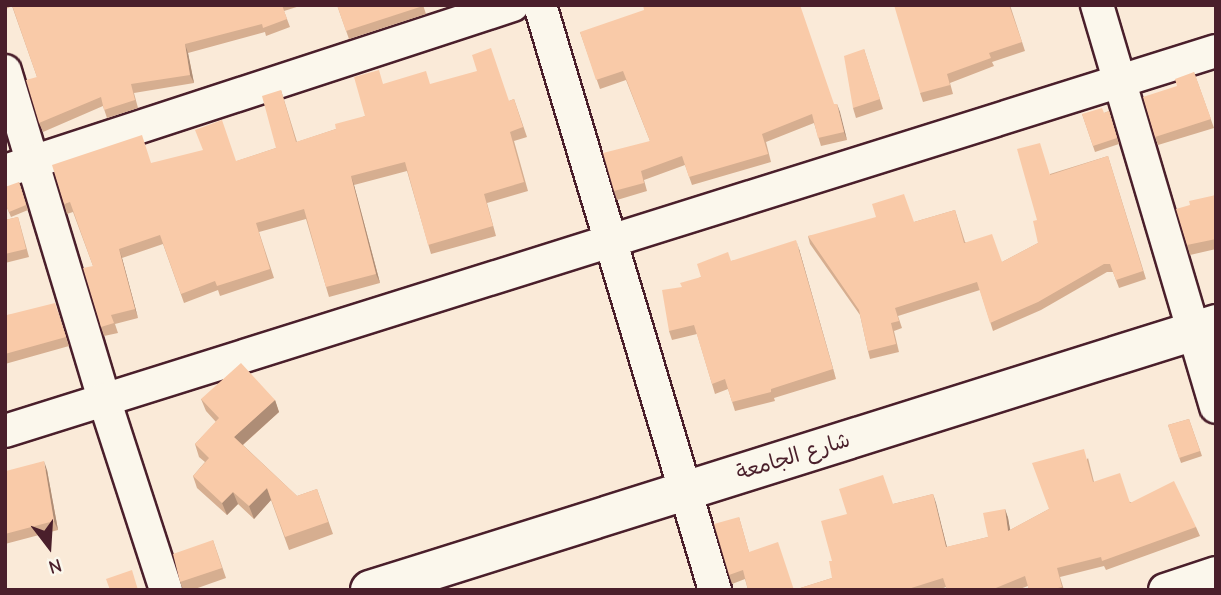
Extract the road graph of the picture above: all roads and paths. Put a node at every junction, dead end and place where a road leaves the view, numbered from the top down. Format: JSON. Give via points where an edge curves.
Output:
{"nodes":[{"id":1,"x":513,"y":5,"type":"edge"},
{"id":2,"x":540,"y":5,"type":"edge"},
{"id":3,"x":1097,"y":5,"type":"edge"},
{"id":4,"x":1216,"y":51,"type":"edge"},
{"id":5,"x":5,"y":71,"type":"edge"},
{"id":6,"x":1120,"y":80,"type":"junction"},
{"id":7,"x":19,"y":167,"type":"edge"},
{"id":8,"x":608,"y":240,"type":"junction"},
{"id":9,"x":1205,"y":328,"type":"edge"},
{"id":10,"x":104,"y":399,"type":"junction"},
{"id":11,"x":1216,"y":407,"type":"edge"},
{"id":12,"x":5,"y":431,"type":"edge"},
{"id":13,"x":684,"y":489,"type":"junction"},
{"id":14,"x":1216,"y":573,"type":"edge"},
{"id":15,"x":166,"y":590,"type":"edge"},
{"id":16,"x":370,"y":590,"type":"edge"},
{"id":17,"x":715,"y":590,"type":"edge"},
{"id":18,"x":1165,"y":590,"type":"edge"}],
"edges":[{"from":1,"to":7,"type":"street"},
{"from":2,"to":8,"type":"street"},
{"from":3,"to":6,"type":"street"},
{"from":4,"to":6,"type":"street"},
{"from":5,"to":7,"type":"street"},
{"from":6,"to":8,"type":"street"},
{"from":6,"to":9,"type":"street"},
{"from":7,"to":10,"type":"street"},
{"from":8,"to":10,"type":"street"},
{"from":8,"to":13,"type":"street"},
{"from":9,"to":11,"type":"street"},
{"from":9,"to":13,"type":"street","name":"شارع الجامعة"},
{"from":10,"to":12,"type":"street"},
{"from":10,"to":15,"type":"street"},
{"from":13,"to":16,"type":"street","name":"شارع الجامعة"},
{"from":13,"to":17,"type":"street"},
{"from":14,"to":18,"type":"street"}]}
